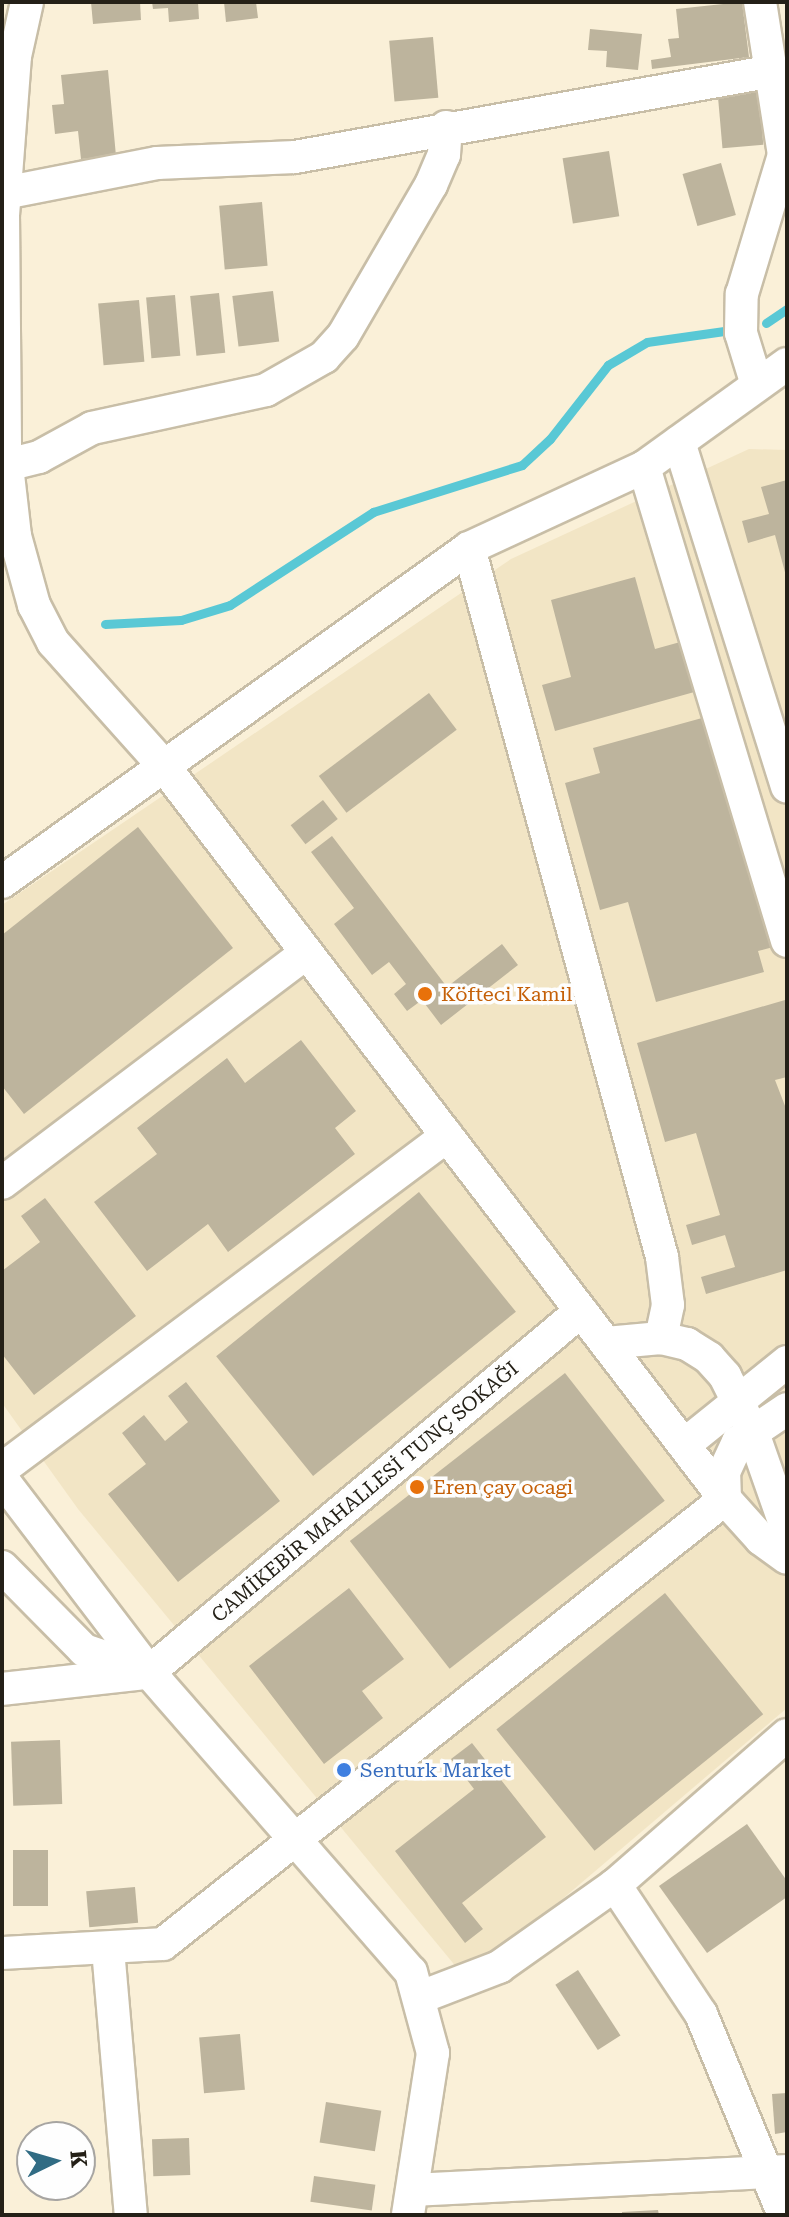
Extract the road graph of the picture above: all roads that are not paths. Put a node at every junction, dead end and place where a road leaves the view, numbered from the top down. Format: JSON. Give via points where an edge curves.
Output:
{"nodes":[{"id":1,"x":27,"y":2,"type":"edge"},
{"id":2,"x":760,"y":2,"type":"edge"},
{"id":3,"x":775,"y":71,"type":"junction"},
{"id":4,"x":446,"y":127,"type":"junction"},
{"id":5,"x":3,"y":203,"type":"edge"},
{"id":6,"x":787,"y":364,"type":"edge"},
{"id":7,"x":757,"y":385,"type":"junction"},
{"id":8,"x":679,"y":442,"type":"junction"},
{"id":9,"x":7,"y":465,"type":"junction"},
{"id":10,"x":644,"y":467,"type":"junction"},
{"id":11,"x":8,"y":537,"type":"edge"},
{"id":12,"x":469,"y":548,"type":"junction"},
{"id":13,"x":163,"y":765,"type":"junction"},
{"id":14,"x":787,"y":786,"type":"edge"},
{"id":15,"x":2,"y":882,"type":"edge"},
{"id":16,"x":787,"y":941,"type":"edge"},
{"id":17,"x":306,"y":953,"type":"junction"},
{"id":18,"x":447,"y":1136,"type":"junction"},
{"id":19,"x":2,"y":1183,"type":"edge"},
{"id":20,"x":581,"y":1311,"type":"junction"},
{"id":21,"x":661,"y":1338,"type":"junction"},
{"id":22,"x":606,"y":1343,"type":"junction"},
{"id":23,"x":787,"y":1362,"type":"edge"},
{"id":24,"x":737,"y":1398,"type":"junction"},
{"id":25,"x":787,"y":1409,"type":"edge"},
{"id":26,"x":752,"y":1430,"type":"junction"},
{"id":27,"x":684,"y":1445,"type":"junction"},
{"id":28,"x":2,"y":1469,"type":"edge"},
{"id":29,"x":2,"y":1479,"type":"edge"},
{"id":30,"x":725,"y":1499,"type":"junction"},
{"id":31,"x":787,"y":1530,"type":"edge"},
{"id":32,"x":787,"y":1558,"type":"edge"},
{"id":33,"x":2,"y":1567,"type":"edge"},
{"id":34,"x":149,"y":1672,"type":"junction"},
{"id":35,"x":2,"y":1689,"type":"edge"},
{"id":36,"x":787,"y":1735,"type":"edge"},
{"id":37,"x":294,"y":1844,"type":"junction"},
{"id":38,"x":615,"y":1885,"type":"junction"},
{"id":39,"x":108,"y":1949,"type":"junction"},
{"id":40,"x":2,"y":1953,"type":"edge"},
{"id":41,"x":421,"y":1997,"type":"junction"},
{"id":42,"x":778,"y":2171,"type":"edge"},
{"id":43,"x":410,"y":2202,"type":"edge"},
{"id":44,"x":131,"y":2215,"type":"edge"},
{"id":45,"x":784,"y":2215,"type":"edge"}],
"edges":[{"from":1,"to":5,"type":"street","via":[[15,56]]},
{"from":2,"to":3,"type":"street"},
{"from":3,"to":4,"type":"street"},
{"from":3,"to":7,"type":"street","via":[[784,155],[742,294],[741,333]]},
{"from":4,"to":5,"type":"street","via":[[250,163],[157,163]]},
{"from":4,"to":9,"type":"street","via":[[444,155],[431,185],[343,336],[324,357],[266,390],[92,428],[39,457]]},
{"from":5,"to":9,"type":"street"},
{"from":6,"to":7,"type":"street"},
{"from":7,"to":8,"type":"street"},
{"from":8,"to":10,"type":"street"},
{"from":8,"to":14,"type":"street"},
{"from":9,"to":11,"type":"street"},
{"from":10,"to":12,"type":"street"},
{"from":10,"to":16,"type":"street"},
{"from":11,"to":13,"type":"street","via":[[53,642]]},
{"from":12,"to":13,"type":"street"},
{"from":12,"to":21,"type":"street","via":[[662,1257],[668,1305]]},
{"from":13,"to":15,"type":"street"},
{"from":13,"to":17,"type":"street"},
{"from":17,"to":18,"type":"street"},
{"from":17,"to":19,"type":"street"},
{"from":18,"to":20,"type":"street"},
{"from":18,"to":28,"type":"street"},
{"from":20,"to":22,"type":"street"},
{"from":20,"to":34,"type":"street","name":"CAMİKEBİR MAHALLESİ TUNÇ SOKAĞI"},
{"from":21,"to":22,"type":"street"},
{"from":21,"to":24,"type":"street","via":[[687,1344],[709,1358]]},
{"from":22,"to":27,"type":"street"},
{"from":23,"to":24,"type":"street"},
{"from":24,"to":26,"type":"street"},
{"from":24,"to":27,"type":"street"},
{"from":25,"to":26,"type":"street"},
{"from":26,"to":30,"type":"street","via":[[728,1457]]},
{"from":26,"to":31,"type":"street"},
{"from":27,"to":30,"type":"street"},
{"from":29,"to":34,"type":"street"},
{"from":30,"to":32,"type":"street"},
{"from":30,"to":37,"type":"street"},
{"from":33,"to":34,"type":"street","via":[[84,1650]]},
{"from":34,"to":35,"type":"street"},
{"from":34,"to":37,"type":"street"},
{"from":36,"to":38,"type":"street"},
{"from":37,"to":39,"type":"street","via":[[163,1944]]},
{"from":37,"to":41,"type":"street","via":[[411,1972]]},
{"from":38,"to":41,"type":"street","via":[[499,1967]]},
{"from":38,"to":42,"type":"street","via":[[701,2014]]},
{"from":39,"to":40,"type":"street"},
{"from":39,"to":44,"type":"street"},
{"from":41,"to":43,"type":"street","via":[[433,2053],[432,2084]]},
{"from":42,"to":43,"type":"street"},
{"from":42,"to":45,"type":"street"}]}
